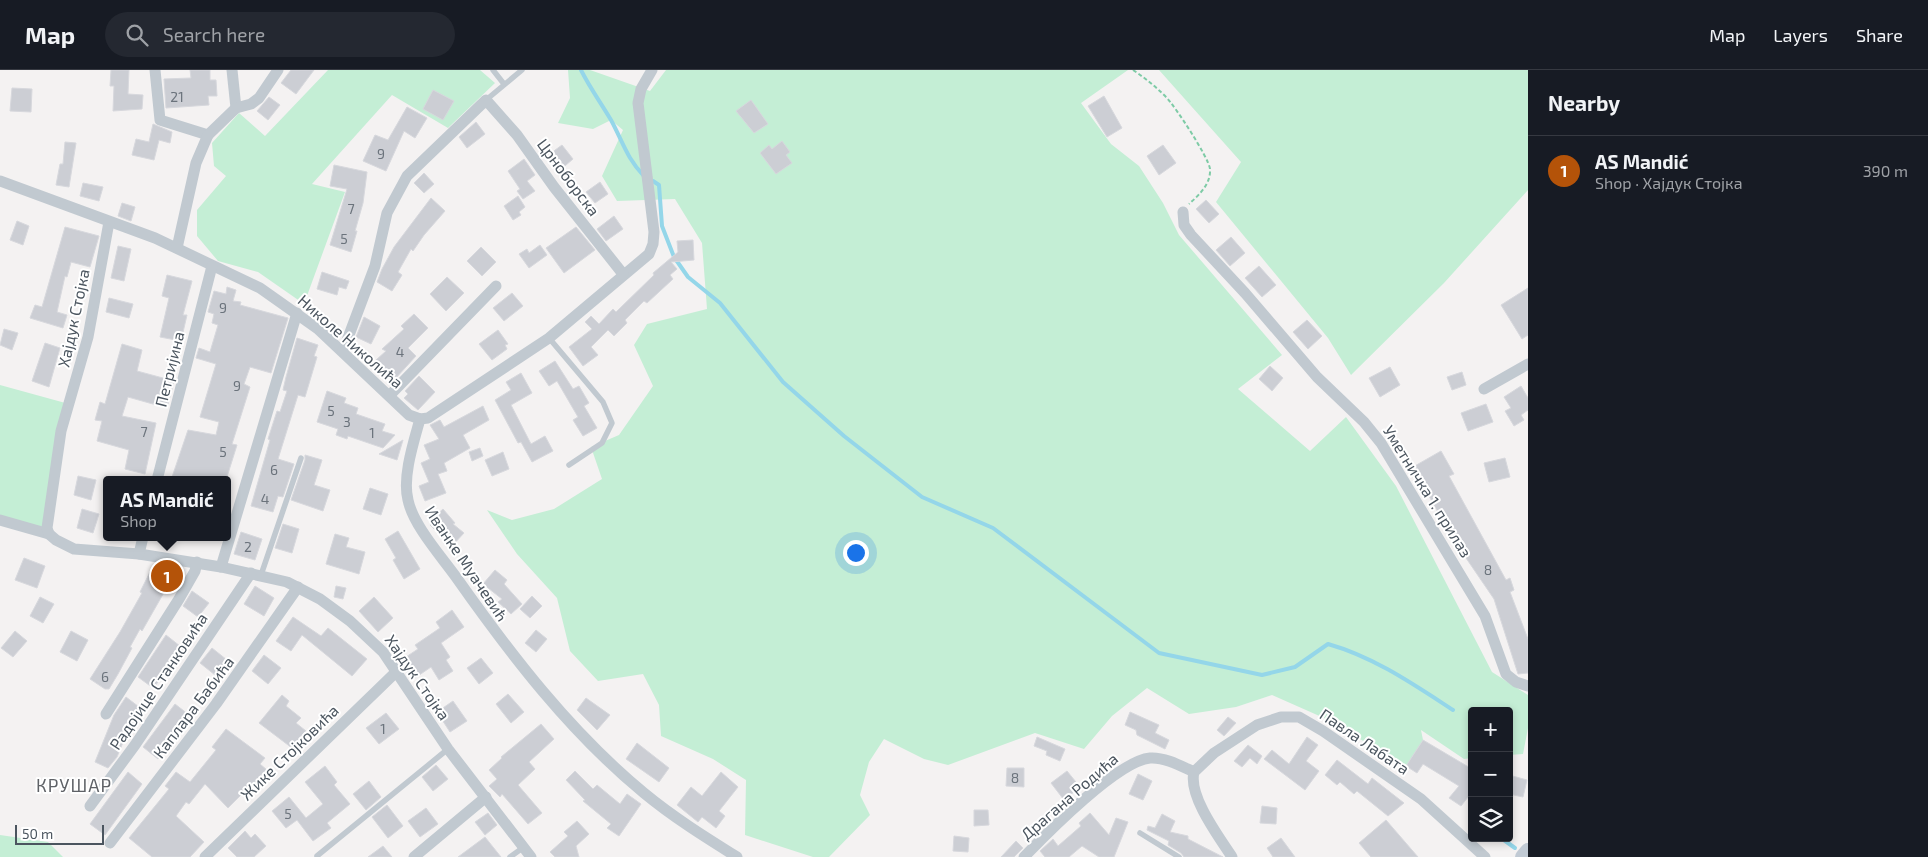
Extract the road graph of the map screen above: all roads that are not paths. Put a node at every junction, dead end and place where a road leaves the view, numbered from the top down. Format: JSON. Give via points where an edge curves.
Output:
{"nodes":[{"id":1,"x":155,"y":70,"type":"edge"},
{"id":2,"x":232,"y":70,"type":"edge"},
{"id":3,"x":278,"y":70,"type":"edge"},
{"id":4,"x":492,"y":70,"type":"edge"},
{"id":5,"x":522,"y":70,"type":"edge"},
{"id":6,"x":652,"y":70,"type":"edge"},
{"id":7,"x":504,"y":84,"type":"junction"},
{"id":8,"x":486,"y":100,"type":"junction"},
{"id":9,"x":236,"y":108,"type":"junction"},
{"id":10,"x":208,"y":135,"type":"junction"},
{"id":11,"x":0,"y":181,"type":"edge"},
{"id":12,"x":1183,"y":212,"type":"road end"},
{"id":13,"x":109,"y":222,"type":"junction"},
{"id":14,"x":177,"y":248,"type":"junction"},
{"id":15,"x":212,"y":266,"type":"junction"},
{"id":16,"x":624,"y":274,"type":"junction"},
{"id":17,"x":496,"y":286,"type":"dead end"},
{"id":18,"x":297,"y":313,"type":"junction"},
{"id":19,"x":549,"y":338,"type":"junction"},
{"id":20,"x":343,"y":352,"type":"junction"},
{"id":21,"x":1528,"y":364,"type":"edge"},
{"id":22,"x":1484,"y":389,"type":"dead end"},
{"id":23,"x":390,"y":395,"type":"junction"},
{"id":24,"x":420,"y":419,"type":"junction"},
{"id":25,"x":301,"y":458,"type":"dead end"},
{"id":26,"x":569,"y":465,"type":"dead end"},
{"id":27,"x":158,"y":476,"type":"edge"},
{"id":28,"x":0,"y":520,"type":"edge"},
{"id":29,"x":49,"y":534,"type":"junction"},
{"id":30,"x":231,"y":534,"type":"edge"},
{"id":31,"x":142,"y":541,"type":"edge"},
{"id":32,"x":229,"y":541,"type":"edge"},
{"id":33,"x":139,"y":554,"type":"junction"},
{"id":34,"x":197,"y":562,"type":"junction"},
{"id":35,"x":221,"y":567,"type":"junction"},
{"id":36,"x":256,"y":574,"type":"junction"},
{"id":37,"x":298,"y":587,"type":"junction"},
{"id":38,"x":396,"y":672,"type":"junction"},
{"id":39,"x":1528,"y":686,"type":"edge"},
{"id":40,"x":106,"y":714,"type":"dead end"},
{"id":41,"x":448,"y":749,"type":"junction"},
{"id":42,"x":1194,"y":772,"type":"junction"},
{"id":43,"x":486,"y":797,"type":"junction"},
{"id":44,"x":90,"y":806,"type":"dead end"},
{"id":45,"x":1140,"y":833,"type":"dead end"},
{"id":46,"x":110,"y":843,"type":"dead end"},
{"id":47,"x":524,"y":847,"type":"junction"},
{"id":48,"x":1528,"y":851,"type":"edge"},
{"id":49,"x":317,"y":856,"type":"edge"},
{"id":50,"x":205,"y":857,"type":"edge"},
{"id":51,"x":414,"y":857,"type":"edge"},
{"id":52,"x":510,"y":857,"type":"edge"},
{"id":53,"x":531,"y":857,"type":"edge"},
{"id":54,"x":737,"y":857,"type":"edge"},
{"id":55,"x":1024,"y":857,"type":"edge"},
{"id":56,"x":1179,"y":857,"type":"edge"},
{"id":57,"x":1232,"y":857,"type":"edge"},
{"id":58,"x":1485,"y":857,"type":"edge"},
{"id":59,"x":1523,"y":857,"type":"edge"}],
"edges":[{"from":1,"to":10,"type":"street","via":[[160,120]]},
{"from":2,"to":9,"type":"street"},
{"from":3,"to":9,"type":"street","via":[[259,98]]},
{"from":4,"to":7,"type":"lane"},
{"from":5,"to":7,"type":"lane"},
{"from":6,"to":16,"type":"street","via":[[641,88],[638,103],[652,211],[652,248]]},
{"from":7,"to":8,"type":"lane"},
{"from":8,"to":16,"type":"street","name":"Црноборска","via":[[517,134],[539,167]]},
{"from":8,"to":20,"type":"street","via":[[406,176],[387,213],[375,266]]},
{"from":9,"to":10,"type":"street"},
{"from":10,"to":14,"type":"street","via":[[196,163]]},
{"from":11,"to":13,"type":"street"},
{"from":12,"to":39,"type":"street","name":"Уметничка 1. прилаз","via":[[1184,225],[1191,236],[1317,377],[1381,443],[1485,616],[1506,674]]},
{"from":13,"to":14,"type":"street","name":"Николе Николића"},
{"from":13,"to":29,"type":"street","name":"Хајдук Стојка","via":[[88,337],[61,431],[47,528]]},
{"from":14,"to":15,"type":"street","name":"Николе Николића"},
{"from":15,"to":18,"type":"street","name":"Николе Николића","via":[[260,288]]},
{"from":15,"to":27,"type":"street","name":"Петријина"},
{"from":16,"to":19,"type":"street"},
{"from":17,"to":23,"type":"street"},
{"from":18,"to":20,"type":"street","name":"Николе Николића"},
{"from":18,"to":30,"type":"street"},
{"from":19,"to":24,"type":"street","via":[[464,396],[428,418]]},
{"from":19,"to":26,"type":"lane","via":[[603,402],[612,423],[602,443]]},
{"from":20,"to":23,"type":"street","name":"Николе Николића"},
{"from":21,"to":22,"type":"street"},
{"from":23,"to":24,"type":"street","name":"Николе Николића","via":[[409,415]]},
{"from":24,"to":54,"type":"street","name":"Иванке Муачевић","via":[[406,486],[408,500],[419,524],[496,633],[559,709],[612,764],[644,793]]},
{"from":25,"to":36,"type":"lane"},
{"from":28,"to":29,"type":"street","name":"Хајдук Стојка"},
{"from":29,"to":33,"type":"street","name":"Хајдук Стојка","via":[[74,549]]},
{"from":31,"to":33,"type":"street"},
{"from":32,"to":35,"type":"street"},
{"from":33,"to":34,"type":"street","name":"Хајдук Стојка"},
{"from":34,"to":35,"type":"street","name":"Хајдук Стојка"},
{"from":34,"to":40,"type":"street","via":[[179,599]]},
{"from":35,"to":36,"type":"street","name":"Хајдук Стојка"},
{"from":36,"to":37,"type":"street","name":"Хајдук Стојка"},
{"from":36,"to":44,"type":"street","name":"Радојице Станковића"},
{"from":37,"to":38,"type":"street","name":"Хајдук Стојка","via":[[350,620],[383,652]]},
{"from":37,"to":46,"type":"street","name":"Каплара Бабића","via":[[221,697]]},
{"from":38,"to":41,"type":"street","name":"Хајдук Стојка"},
{"from":38,"to":50,"type":"street","name":"Жике Стојковића"},
{"from":41,"to":43,"type":"street","name":"Хајдук Стојка"},
{"from":41,"to":49,"type":"lane"},
{"from":42,"to":55,"type":"street","name":"Драгана Родића","via":[[1153,758],[1126,766]]},
{"from":42,"to":57,"type":"street","via":[[1193,785],[1203,809]]},
{"from":42,"to":58,"type":"street","name":"Павла Лабата","via":[[1214,753],[1257,725],[1281,717],[1299,717],[1421,799]]},
{"from":43,"to":47,"type":"street","name":"Хајдук Стојка"},
{"from":43,"to":51,"type":"street"},
{"from":45,"to":56,"type":"lane"},
{"from":47,"to":52,"type":"lane"},
{"from":47,"to":53,"type":"street","name":"Хајдук Стојка"},
{"from":48,"to":59,"type":"main road"}]}
